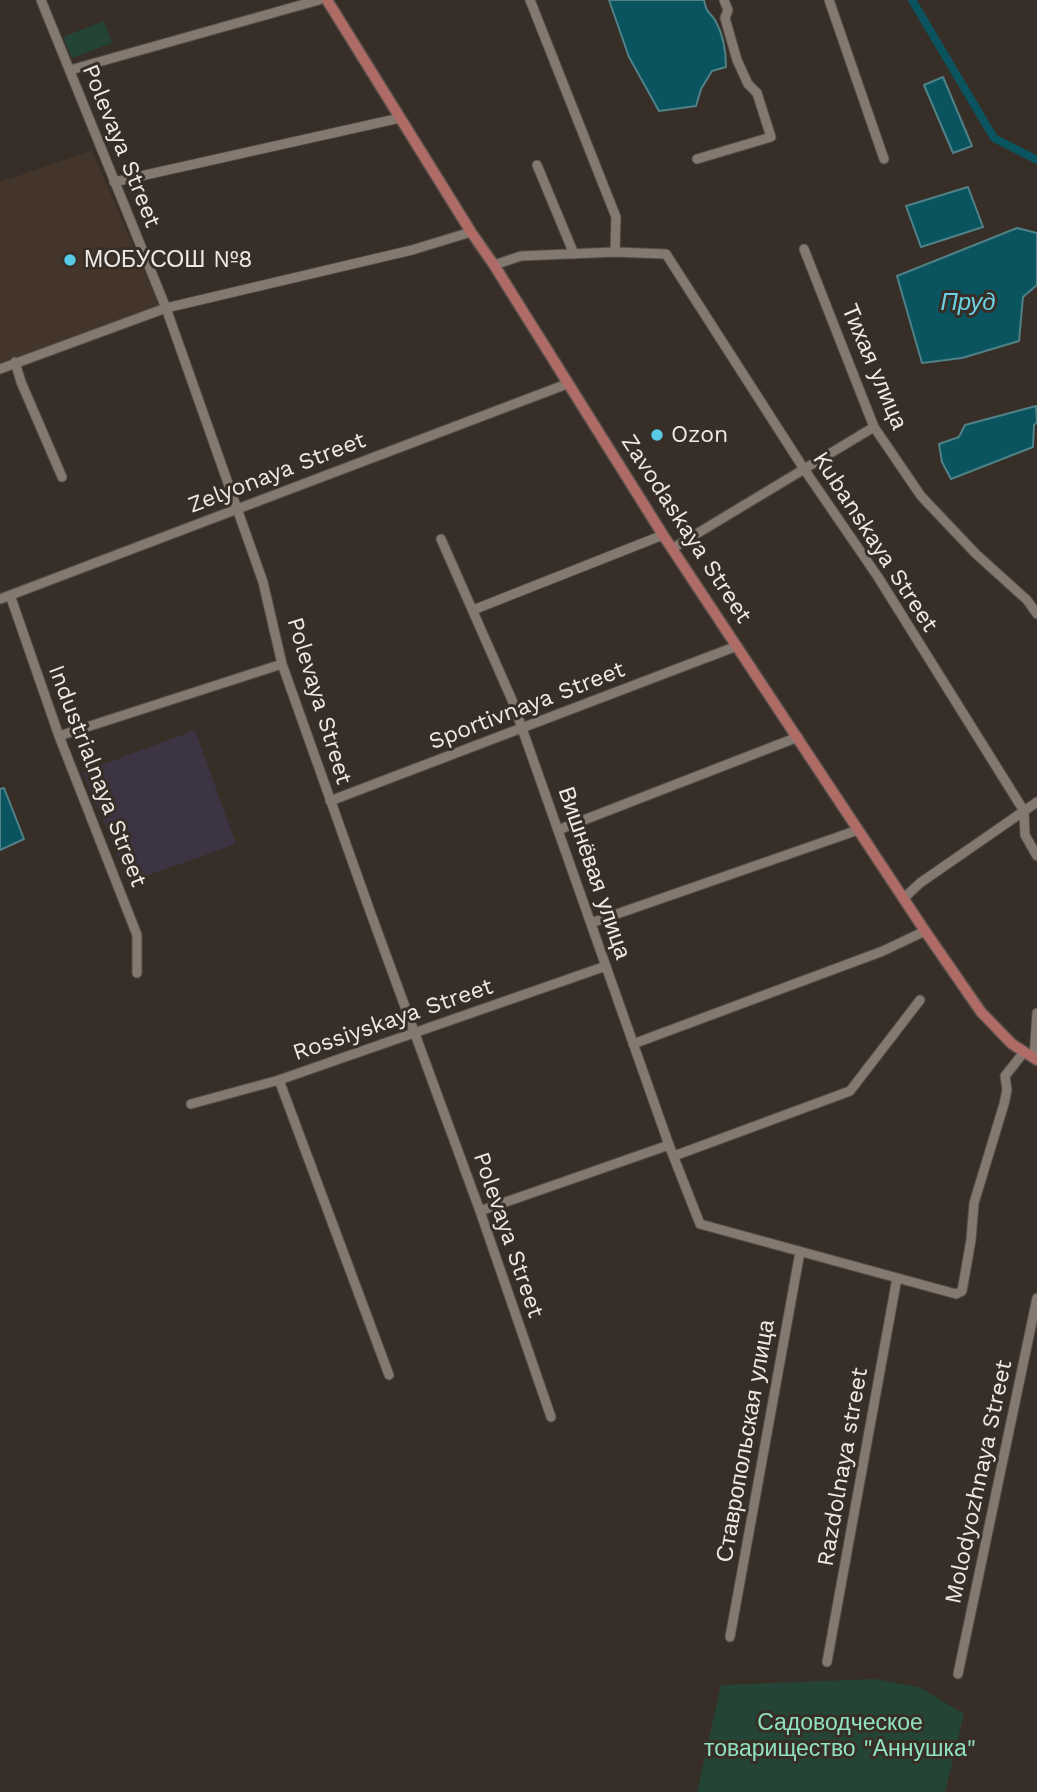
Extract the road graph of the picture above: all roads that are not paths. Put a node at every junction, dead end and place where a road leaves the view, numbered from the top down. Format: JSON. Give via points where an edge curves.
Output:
{"nodes":[{"id":1,"x":41,"y":0,"type":"edge"},
{"id":2,"x":319,"y":0,"type":"edge"},
{"id":3,"x":327,"y":0,"type":"edge"},
{"id":4,"x":530,"y":0,"type":"edge"},
{"id":5,"x":724,"y":0,"type":"edge"},
{"id":6,"x":829,"y":0,"type":"edge"},
{"id":7,"x":70,"y":70,"type":"junction"},
{"id":8,"x":400,"y":118,"type":"junction"},
{"id":9,"x":697,"y":159,"type":"dead end"},
{"id":10,"x":884,"y":159,"type":"dead end"},
{"id":11,"x":537,"y":165,"type":"dead end"},
{"id":12,"x":114,"y":182,"type":"junction"},
{"id":13,"x":471,"y":232,"type":"junction"},
{"id":14,"x":804,"y":249,"type":"dead end"},
{"id":15,"x":615,"y":253,"type":"junction"},
{"id":16,"x":575,"y":254,"type":"junction"},
{"id":17,"x":494,"y":265,"type":"junction"},
{"id":18,"x":166,"y":309,"type":"junction"},
{"id":19,"x":15,"y":362,"type":"junction"},
{"id":20,"x":0,"y":369,"type":"edge"},
{"id":21,"x":567,"y":384,"type":"junction"},
{"id":22,"x":874,"y":427,"type":"junction"},
{"id":23,"x":804,"y":469,"type":"junction"},
{"id":24,"x":62,"y":477,"type":"dead end"},
{"id":25,"x":237,"y":508,"type":"junction"},
{"id":26,"x":663,"y":535,"type":"junction"},
{"id":27,"x":442,"y":539,"type":"dead end"},
{"id":28,"x":673,"y":548,"type":"junction"},
{"id":29,"x":10,"y":595,"type":"junction"},
{"id":30,"x":0,"y":598,"type":"edge"},
{"id":31,"x":473,"y":610,"type":"junction"},
{"id":32,"x":1037,"y":614,"type":"edge"},
{"id":33,"x":737,"y":646,"type":"junction"},
{"id":34,"x":282,"y":664,"type":"junction"},
{"id":35,"x":523,"y":729,"type":"junction"},
{"id":36,"x":59,"y":736,"type":"junction"},
{"id":37,"x":798,"y":737,"type":"junction"},
{"id":38,"x":330,"y":801,"type":"junction"},
{"id":39,"x":1037,"y":802,"type":"edge"},
{"id":40,"x":1024,"y":811,"type":"junction"},
{"id":41,"x":558,"y":830,"type":"junction"},
{"id":42,"x":858,"y":830,"type":"junction"},
{"id":43,"x":1037,"y":856,"type":"edge"},
{"id":44,"x":904,"y":898,"type":"junction"},
{"id":45,"x":591,"y":923,"type":"junction"},
{"id":46,"x":925,"y":932,"type":"junction"},
{"id":47,"x":606,"y":967,"type":"junction"},
{"id":48,"x":137,"y":973,"type":"dead end"},
{"id":49,"x":920,"y":1000,"type":"dead end"},
{"id":50,"x":1037,"y":1013,"type":"edge"},
{"id":51,"x":414,"y":1032,"type":"junction"},
{"id":52,"x":633,"y":1044,"type":"junction"},
{"id":53,"x":1031,"y":1056,"type":"edge"},
{"id":54,"x":279,"y":1080,"type":"junction"},
{"id":55,"x":191,"y":1104,"type":"dead end"},
{"id":56,"x":669,"y":1145,"type":"junction"},
{"id":57,"x":674,"y":1156,"type":"junction"},
{"id":58,"x":480,"y":1211,"type":"junction"},
{"id":59,"x":800,"y":1252,"type":"junction"},
{"id":60,"x":897,"y":1278,"type":"junction"},
{"id":61,"x":1037,"y":1297,"type":"edge"},
{"id":62,"x":389,"y":1375,"type":"dead end"},
{"id":63,"x":551,"y":1417,"type":"dead end"},
{"id":64,"x":730,"y":1637,"type":"dead end"},
{"id":65,"x":827,"y":1662,"type":"dead end"},
{"id":66,"x":958,"y":1674,"type":"dead end"}],
"edges":[{"from":1,"to":7,"type":"street","name":"Polevaya Street"},
{"from":2,"to":7,"type":"street"},
{"from":3,"to":8,"type":"main road","name":"Zavodaskaya Street"},
{"from":4,"to":15,"type":"street","via":[[616,217]]},
{"from":5,"to":9,"type":"street","via":[[737,60],[757,93],[771,137]]},
{"from":6,"to":10,"type":"street"},
{"from":7,"to":12,"type":"street","name":"Polevaya Street"},
{"from":8,"to":12,"type":"street"},
{"from":8,"to":13,"type":"main road","name":"Zavodaskaya Street"},
{"from":11,"to":16,"type":"street"},
{"from":12,"to":18,"type":"street","name":"Polevaya Street"},
{"from":13,"to":17,"type":"main road","name":"Zavodaskaya Street"},
{"from":13,"to":18,"type":"street"},
{"from":14,"to":22,"type":"street","name":"Тихая улица"},
{"from":15,"to":16,"type":"street"},
{"from":15,"to":23,"type":"street","name":"Kubanskaya Street","via":[[666,254]]},
{"from":16,"to":17,"type":"street","via":[[521,256]]},
{"from":17,"to":21,"type":"main road","name":"Zavodaskaya Street"},
{"from":18,"to":19,"type":"street"},
{"from":18,"to":25,"type":"street","name":"Polevaya Street"},
{"from":19,"to":20,"type":"street"},
{"from":19,"to":24,"type":"street"},
{"from":21,"to":25,"type":"street","name":"Zelyonaya Street"},
{"from":21,"to":26,"type":"main road","name":"Zavodaskaya Street"},
{"from":22,"to":23,"type":"street"},
{"from":22,"to":32,"type":"street","name":"Тихая улица","via":[[921,496]]},
{"from":23,"to":28,"type":"street"},
{"from":23,"to":40,"type":"street","name":"Kubanskaya Street","via":[[878,577]]},
{"from":25,"to":29,"type":"street","name":"Zelyonaya Street"},
{"from":25,"to":34,"type":"street","name":"Polevaya Street","via":[[263,582]]},
{"from":26,"to":28,"type":"main road","name":"Zavodaskaya Street"},
{"from":26,"to":31,"type":"street"},
{"from":27,"to":31,"type":"street","name":"Вишнёвая улица"},
{"from":28,"to":33,"type":"main road","name":"Zavodaskaya Street"},
{"from":29,"to":30,"type":"street","name":"Zelyonaya Street"},
{"from":29,"to":36,"type":"street","name":"Industrialnaya Street"},
{"from":31,"to":35,"type":"street","name":"Вишнёвая улица"},
{"from":33,"to":35,"type":"street","name":"Sportivnaya Street"},
{"from":33,"to":37,"type":"main road","name":"Zavodaskaya Street"},
{"from":34,"to":36,"type":"street"},
{"from":34,"to":38,"type":"street","name":"Polevaya Street"},
{"from":35,"to":38,"type":"street","name":"Sportivnaya Street"},
{"from":35,"to":41,"type":"street","name":"Вишнёвая улица"},
{"from":36,"to":48,"type":"street","name":"Industrialnaya Street","via":[[137,935]]},
{"from":37,"to":41,"type":"street"},
{"from":37,"to":42,"type":"main road","name":"Zavodaskaya Street"},
{"from":38,"to":51,"type":"street","name":"Polevaya Street"},
{"from":39,"to":40,"type":"street"},
{"from":40,"to":43,"type":"street","name":"Kubanskaya Street","via":[[1025,835]]},
{"from":40,"to":44,"type":"street"},
{"from":41,"to":45,"type":"street","name":"Вишнёвая улица"},
{"from":42,"to":44,"type":"main road","name":"Zavodaskaya Street"},
{"from":42,"to":45,"type":"street"},
{"from":44,"to":46,"type":"main road","name":"Zavodaskaya Street"},
{"from":45,"to":47,"type":"street","name":"Вишнёвая улица"},
{"from":46,"to":52,"type":"street"},
{"from":46,"to":53,"type":"main road","name":"Zavodaskaya Street","via":[[981,1012],[1012,1044]]},
{"from":47,"to":51,"type":"street","name":"Rossiyskaya Street"},
{"from":47,"to":52,"type":"street","name":"Вишнёвая улица"},
{"from":49,"to":57,"type":"street","via":[[850,1091]]},
{"from":50,"to":53,"type":"street"},
{"from":51,"to":54,"type":"street","name":"Rossiyskaya Street"},
{"from":51,"to":58,"type":"street","name":"Polevaya Street"},
{"from":52,"to":56,"type":"street","name":"Вишнёвая улица"},
{"from":53,"to":60,"type":"street","via":[[1006,1076],[1006,1096],[974,1203],[962,1291],[956,1294]]},
{"from":54,"to":55,"type":"street","name":"Rossiyskaya Street"},
{"from":54,"to":62,"type":"street"},
{"from":56,"to":57,"type":"street","name":"Вишнёвая улица"},
{"from":56,"to":58,"type":"street"},
{"from":57,"to":59,"type":"street","name":"Вишнёвая улица","via":[[700,1224]]},
{"from":58,"to":63,"type":"street","name":"Polevaya Street"},
{"from":59,"to":60,"type":"street"},
{"from":59,"to":64,"type":"street","name":"Ставропольская улица"},
{"from":60,"to":65,"type":"street","name":"Razdolnaya street"},
{"from":61,"to":66,"type":"street","name":"Molodyozhnaya Street"}]}
